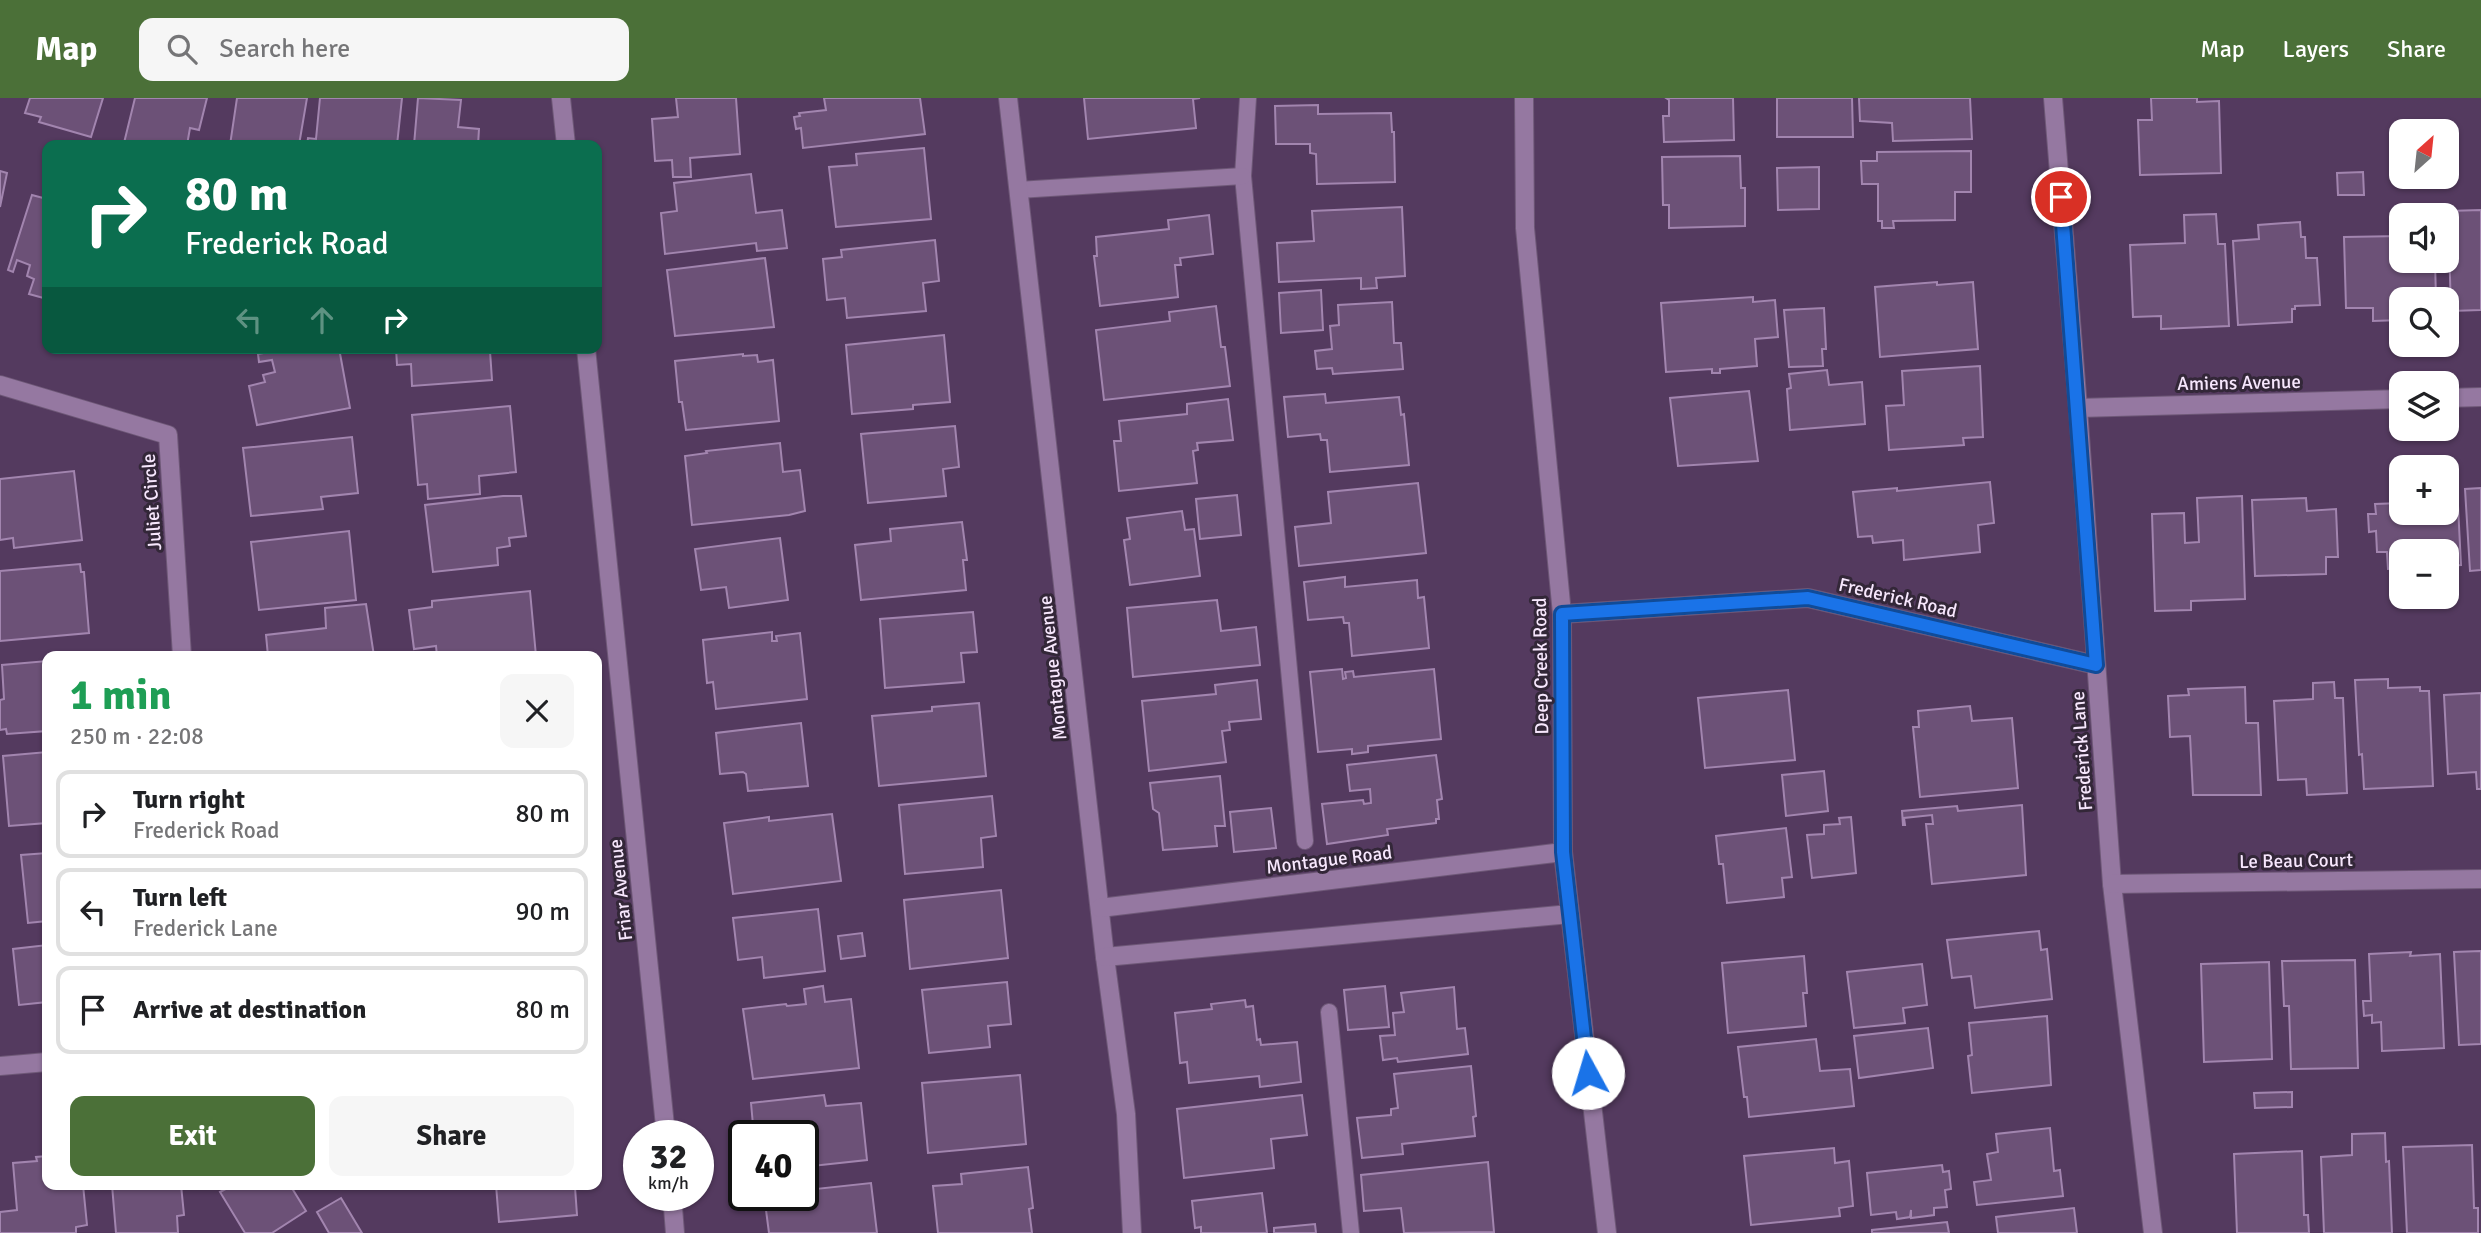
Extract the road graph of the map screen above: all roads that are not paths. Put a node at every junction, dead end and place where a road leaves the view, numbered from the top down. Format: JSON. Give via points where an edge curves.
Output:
{"nodes":[{"id":1,"x":561,"y":98,"type":"edge"},
{"id":2,"x":1008,"y":98,"type":"edge"},
{"id":3,"x":1248,"y":98,"type":"edge"},
{"id":4,"x":1524,"y":98,"type":"edge"},
{"id":5,"x":2053,"y":98,"type":"edge"},
{"id":6,"x":565,"y":140,"type":"edge"},
{"id":7,"x":1243,"y":176,"type":"junction"},
{"id":8,"x":1018,"y":190,"type":"junction"},
{"id":9,"x":587,"y":354,"type":"edge"},
{"id":10,"x":0,"y":385,"type":"edge"},
{"id":11,"x":2481,"y":397,"type":"edge"},
{"id":12,"x":2459,"y":398,"type":"edge"},
{"id":13,"x":2389,"y":399,"type":"edge"},
{"id":14,"x":2078,"y":408,"type":"junction"},
{"id":15,"x":1562,"y":614,"type":"junction"},
{"id":16,"x":182,"y":651,"type":"edge"},
{"id":17,"x":2096,"y":665,"type":"junction"},
{"id":18,"x":1305,"y":841,"type":"dead end"},
{"id":19,"x":1563,"y":852,"type":"junction"},
{"id":20,"x":2481,"y":879,"type":"edge"},
{"id":21,"x":2112,"y":884,"type":"junction"},
{"id":22,"x":1100,"y":908,"type":"junction"},
{"id":23,"x":1570,"y":914,"type":"junction"},
{"id":24,"x":1105,"y":957,"type":"junction"},
{"id":25,"x":1329,"y":1012,"type":"dead end"},
{"id":26,"x":42,"y":1062,"type":"edge"},
{"id":27,"x":0,"y":1066,"type":"edge"},
{"id":28,"x":664,"y":1120,"type":"edge"},
{"id":29,"x":674,"y":1211,"type":"edge"},
{"id":30,"x":676,"y":1233,"type":"edge"},
{"id":31,"x":1132,"y":1233,"type":"edge"},
{"id":32,"x":1351,"y":1233,"type":"edge"},
{"id":33,"x":1607,"y":1233,"type":"edge"},
{"id":34,"x":2153,"y":1233,"type":"edge"}],
"edges":[{"from":1,"to":6,"type":"street"},
{"from":2,"to":8,"type":"street","name":"Montague Avenue"},
{"from":3,"to":7,"type":"lane"},
{"from":4,"to":15,"type":"street","name":"Deep Creek Road","via":[[1525,228]]},
{"from":5,"to":14,"type":"street","name":"Frederick Lane"},
{"from":7,"to":8,"type":"lane"},
{"from":7,"to":18,"type":"lane"},
{"from":8,"to":22,"type":"street","name":"Montague Avenue"},
{"from":9,"to":28,"type":"street","name":"Friar Avenue"},
{"from":10,"to":16,"type":"street","name":"Juliet Circle","via":[[168,435]]},
{"from":11,"to":12,"type":"street"},
{"from":13,"to":14,"type":"street","name":"Amiens Avenue"},
{"from":14,"to":17,"type":"street","name":"Frederick Lane"},
{"from":15,"to":17,"type":"street","name":"Frederick Road","via":[[1808,598]]},
{"from":15,"to":19,"type":"street","name":"Deep Creek Road"},
{"from":17,"to":21,"type":"street","name":"Frederick Lane"},
{"from":19,"to":22,"type":"street","name":"Montague Road"},
{"from":19,"to":23,"type":"street","name":"Deep Creek Road"},
{"from":20,"to":21,"type":"street","name":"Le Beau Court"},
{"from":21,"to":34,"type":"street","name":"Frederick Lane"},
{"from":22,"to":24,"type":"street","name":"Montague Avenue"},
{"from":23,"to":24,"type":"street"},
{"from":23,"to":33,"type":"street","name":"Deep Creek Road"},
{"from":24,"to":31,"type":"street","name":"Montague Avenue","via":[[1126,1114]]},
{"from":25,"to":32,"type":"lane"},
{"from":26,"to":27,"type":"street"},
{"from":29,"to":30,"type":"street"}]}
